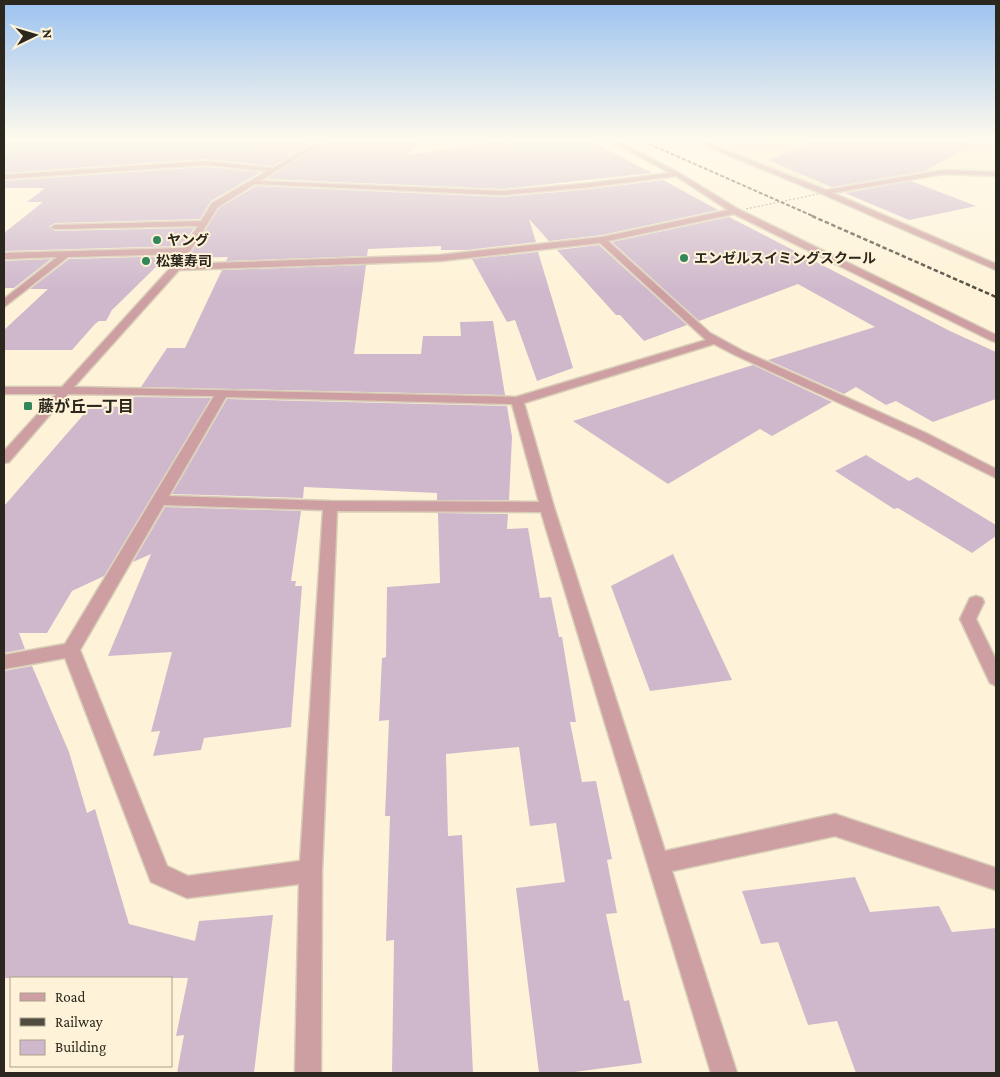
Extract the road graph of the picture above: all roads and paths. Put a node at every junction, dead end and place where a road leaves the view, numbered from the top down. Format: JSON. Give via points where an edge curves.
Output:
{"nodes":[{"id":1,"x":242,"y":189,"type":"edge"},
{"id":2,"x":418,"y":189,"type":"edge"},
{"id":3,"x":545,"y":189,"type":"edge"},
{"id":4,"x":701,"y":189,"type":"edge"},
{"id":5,"x":813,"y":189,"type":"edge"},
{"id":6,"x":844,"y":189,"type":"edge"},
{"id":7,"x":822,"y":193,"type":"junction"},
{"id":8,"x":746,"y":209,"type":"dead end"},
{"id":9,"x":735,"y":211,"type":"junction"},
{"id":10,"x":204,"y":223,"type":"junction"},
{"id":11,"x":55,"y":226,"type":"dead end"},
{"id":12,"x":602,"y":240,"type":"junction"},
{"id":13,"x":186,"y":251,"type":"junction"},
{"id":14,"x":65,"y":255,"type":"junction"},
{"id":15,"x":4,"y":256,"type":"edge"},
{"id":16,"x":176,"y":267,"type":"junction"},
{"id":17,"x":996,"y":267,"type":"edge"},
{"id":18,"x":4,"y":304,"type":"edge"},
{"id":19,"x":716,"y":340,"type":"junction"},
{"id":20,"x":996,"y":340,"type":"edge"},
{"id":21,"x":4,"y":390,"type":"edge"},
{"id":22,"x":63,"y":392,"type":"junction"},
{"id":23,"x":222,"y":393,"type":"junction"},
{"id":24,"x":517,"y":401,"type":"junction"},
{"id":25,"x":4,"y":459,"type":"edge"},
{"id":26,"x":996,"y":474,"type":"edge"},
{"id":27,"x":161,"y":500,"type":"junction"},
{"id":28,"x":330,"y":506,"type":"junction"},
{"id":29,"x":547,"y":507,"type":"junction"},
{"id":30,"x":976,"y":602,"type":"dead end"},
{"id":31,"x":71,"y":650,"type":"junction"},
{"id":32,"x":4,"y":662,"type":"edge"},
{"id":33,"x":996,"y":678,"type":"edge"},
{"id":34,"x":659,"y":864,"type":"junction"},
{"id":35,"x":311,"y":871,"type":"junction"},
{"id":36,"x":996,"y":879,"type":"edge"},
{"id":37,"x":308,"y":1073,"type":"edge"},
{"id":38,"x":724,"y":1073,"type":"edge"}],
"edges":[{"from":1,"to":10,"type":"street","via":[[215,205]]},
{"from":2,"to":3,"type":"street","via":[[503,193]]},
{"from":4,"to":9,"type":"street"},
{"from":5,"to":7,"type":"street"},
{"from":6,"to":7,"type":"street"},
{"from":7,"to":8,"type":"path","bridge":true},
{"from":7,"to":17,"type":"street"},
{"from":9,"to":12,"type":"street"},
{"from":9,"to":20,"type":"street"},
{"from":10,"to":11,"type":"street"},
{"from":10,"to":13,"type":"street"},
{"from":12,"to":16,"type":"street","via":[[440,258]]},
{"from":12,"to":19,"type":"street","via":[[706,335]]},
{"from":13,"to":14,"type":"street"},
{"from":13,"to":16,"type":"street"},
{"from":14,"to":15,"type":"street"},
{"from":14,"to":18,"type":"street"},
{"from":16,"to":22,"type":"street"},
{"from":19,"to":24,"type":"street"},
{"from":19,"to":26,"type":"street"},
{"from":21,"to":22,"type":"street"},
{"from":22,"to":23,"type":"street"},
{"from":22,"to":25,"type":"street"},
{"from":23,"to":24,"type":"street"},
{"from":23,"to":27,"type":"street"},
{"from":24,"to":29,"type":"street"},
{"from":27,"to":28,"type":"street"},
{"from":27,"to":31,"type":"street"},
{"from":28,"to":29,"type":"street"},
{"from":28,"to":35,"type":"street"},
{"from":29,"to":34,"type":"street"},
{"from":30,"to":33,"type":"street","via":[[968,619]]},
{"from":31,"to":32,"type":"street"},
{"from":31,"to":35,"type":"street","via":[[159,874],[187,887]]},
{"from":34,"to":36,"type":"street","via":[[835,826]]},
{"from":34,"to":38,"type":"street"},
{"from":35,"to":37,"type":"street"}]}
